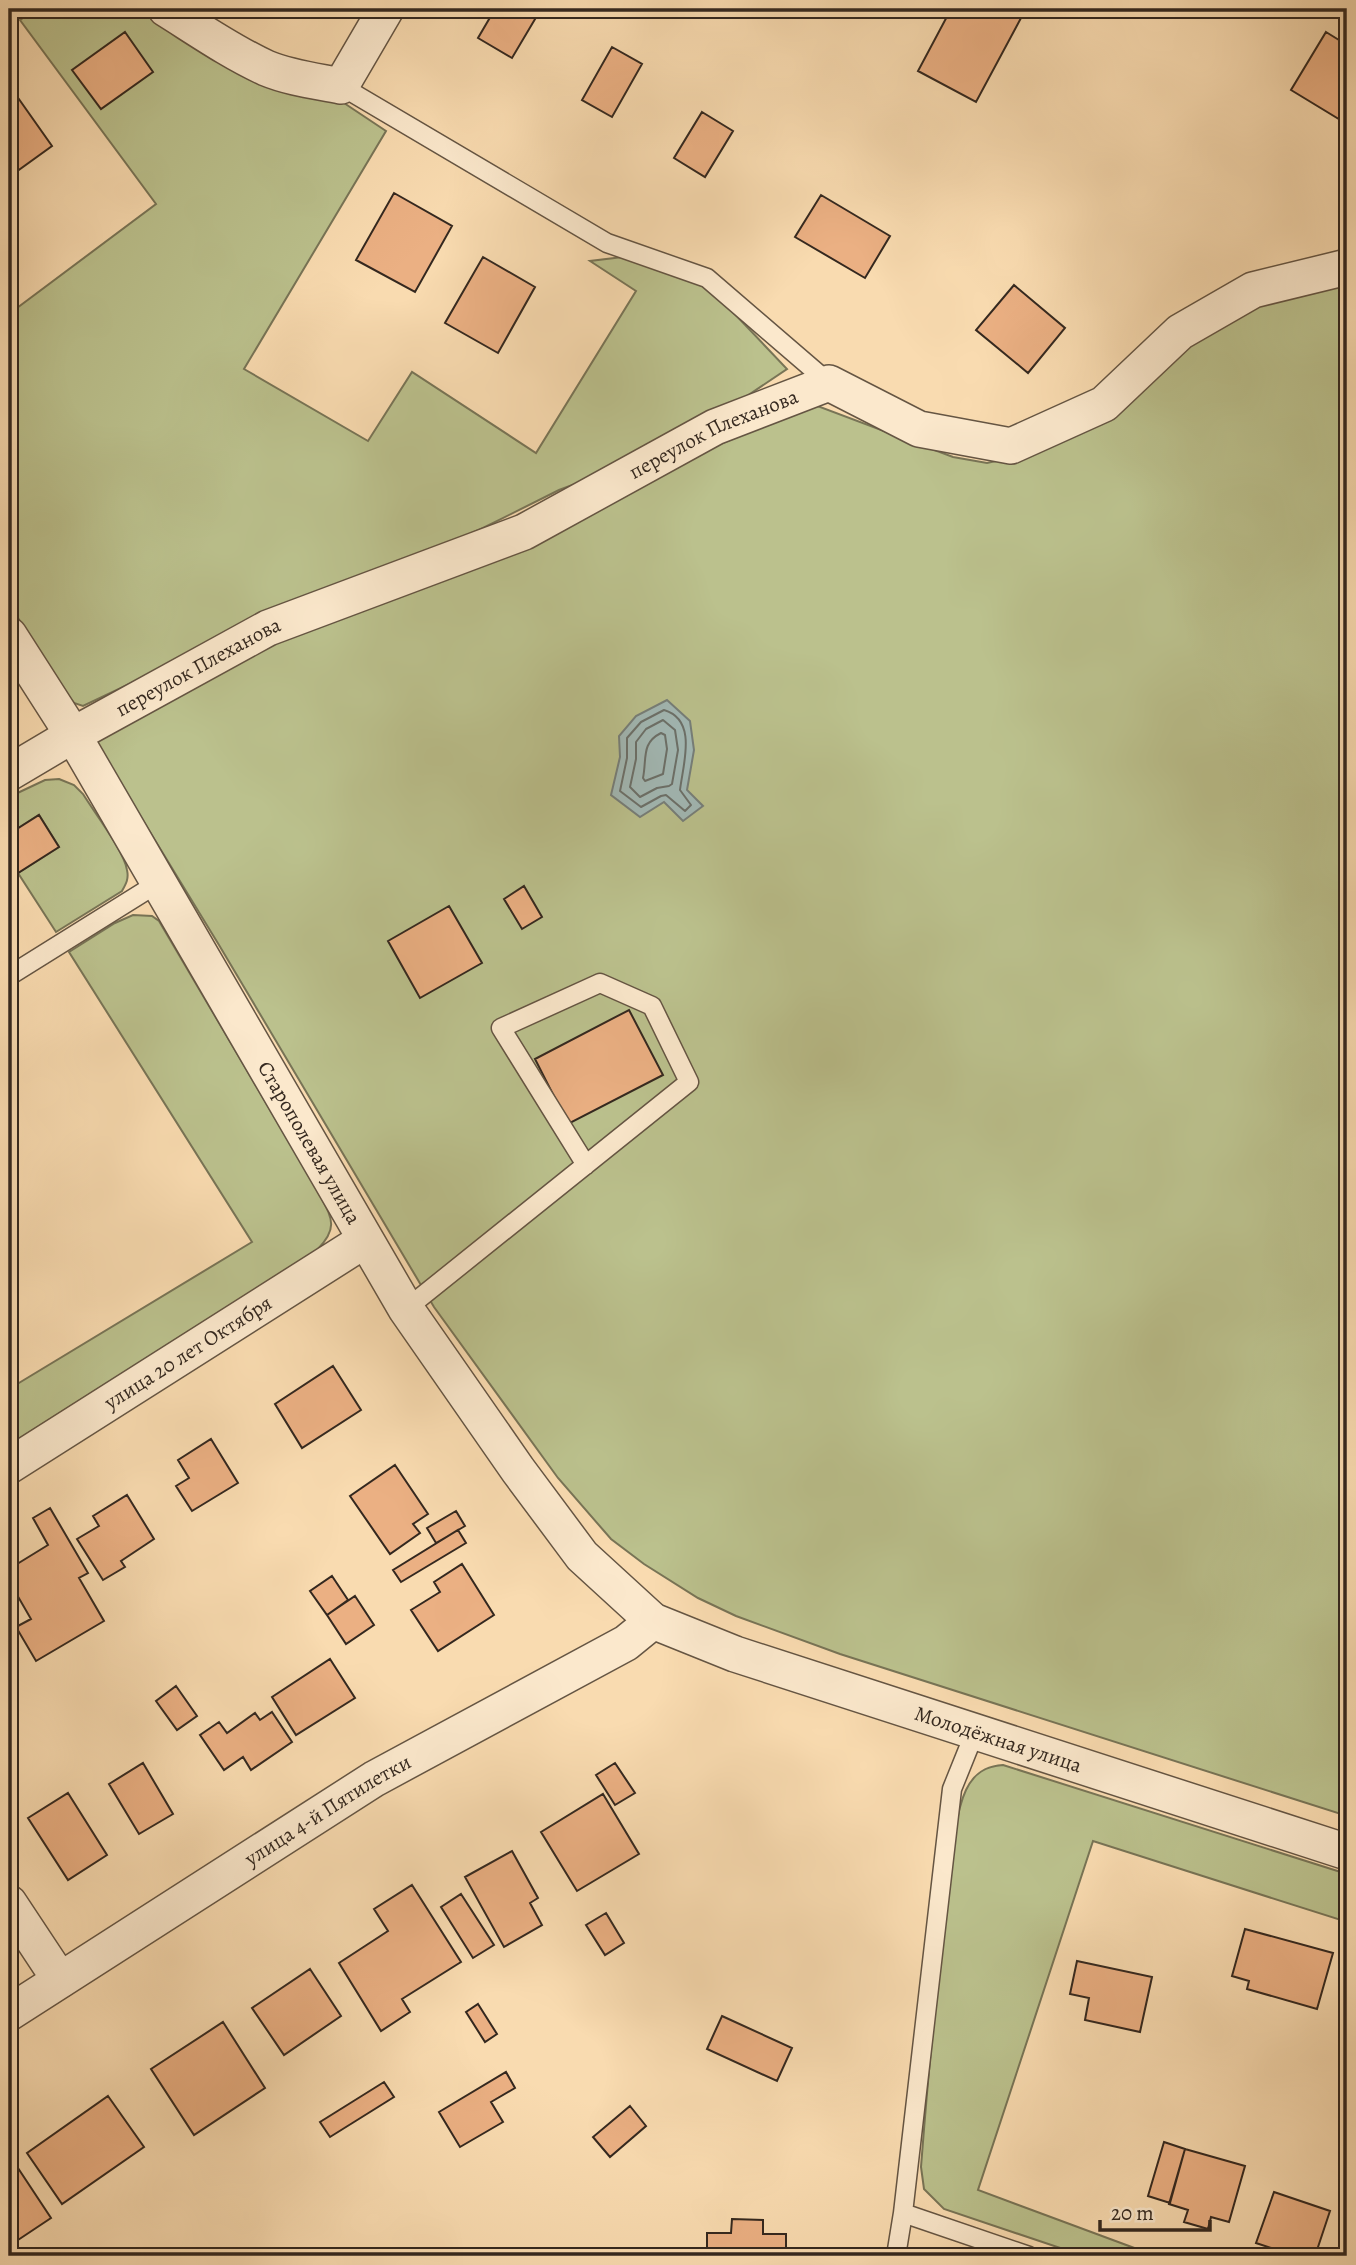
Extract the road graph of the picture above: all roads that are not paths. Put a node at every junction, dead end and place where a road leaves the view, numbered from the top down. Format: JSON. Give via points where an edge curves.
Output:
{"nodes":[{"id":1,"x":166,"y":9,"type":"edge"},
{"id":2,"x":387,"y":9,"type":"edge"},
{"id":3,"x":341,"y":86,"type":"junction"},
{"id":4,"x":1347,"y":267,"type":"edge"},
{"id":5,"x":829,"y":383,"type":"junction"},
{"id":6,"x":9,"y":635,"type":"edge"},
{"id":7,"x":73,"y":735,"type":"junction"},
{"id":8,"x":9,"y":773,"type":"edge"},
{"id":9,"x":158,"y":883,"type":"junction"},
{"id":10,"x":9,"y":975,"type":"edge"},
{"id":11,"x":586,"y":1165,"type":"junction"},
{"id":12,"x":365,"y":1240,"type":"junction"},
{"id":13,"x":406,"y":1309,"type":"junction"},
{"id":14,"x":9,"y":1466,"type":"edge"},
{"id":15,"x":653,"y":1620,"type":"junction"},
{"id":16,"x":975,"y":1732,"type":"junction"},
{"id":17,"x":1347,"y":1852,"type":"edge"},
{"id":18,"x":9,"y":1903,"type":"edge"},
{"id":19,"x":60,"y":1980,"type":"junction"},
{"id":20,"x":9,"y":2013,"type":"edge"},
{"id":21,"x":903,"y":2213,"type":"junction"},
{"id":22,"x":896,"y":2256,"type":"edge"},
{"id":23,"x":1029,"y":2256,"type":"edge"}],
"edges":[{"from":1,"to":3,"type":"street","via":[[268,68]]},
{"from":2,"to":3,"type":"street"},
{"from":3,"to":5,"type":"lane","via":[[607,243],[707,278]]},
{"from":4,"to":5,"type":"street","via":[[1253,290],[1180,332],[1104,404],[1011,446],[919,429]]},
{"from":5,"to":7,"type":"street","name":"переулок Плеханова","via":[[715,427],[524,532],[268,628]]},
{"from":6,"to":7,"type":"street","name":"Старополевая улица"},
{"from":7,"to":8,"type":"street","name":"переулок Плеханова"},
{"from":7,"to":9,"type":"street","name":"Старополевая улица"},
{"from":9,"to":10,"type":"lane"},
{"from":9,"to":12,"type":"street","name":"Старополевая улица"},
{"from":11,"to":11,"type":"lane","via":[[501,1027],[600,983],[652,1006],[689,1082]]},
{"from":11,"to":13,"type":"lane"},
{"from":12,"to":13,"type":"street","name":"Старополевая улица"},
{"from":12,"to":14,"type":"street","name":"улица 20 лет Октября"},
{"from":13,"to":15,"type":"street","name":"Старополевая улица","via":[[582,1556]]},
{"from":15,"to":16,"type":"street","name":"Молодёжная улица","via":[[735,1654]]},
{"from":15,"to":19,"type":"street","name":"улица 4-й Пятилетки","via":[[626,1643],[374,1779]]},
{"from":16,"to":17,"type":"street","name":"Молодёжная улица"},
{"from":16,"to":21,"type":"lane","via":[[952,1789]]},
{"from":18,"to":19,"type":"street"},
{"from":19,"to":20,"type":"street","name":"улица 4-й Пятилетки"},
{"from":21,"to":22,"type":"lane"},
{"from":21,"to":23,"type":"lane"}]}
